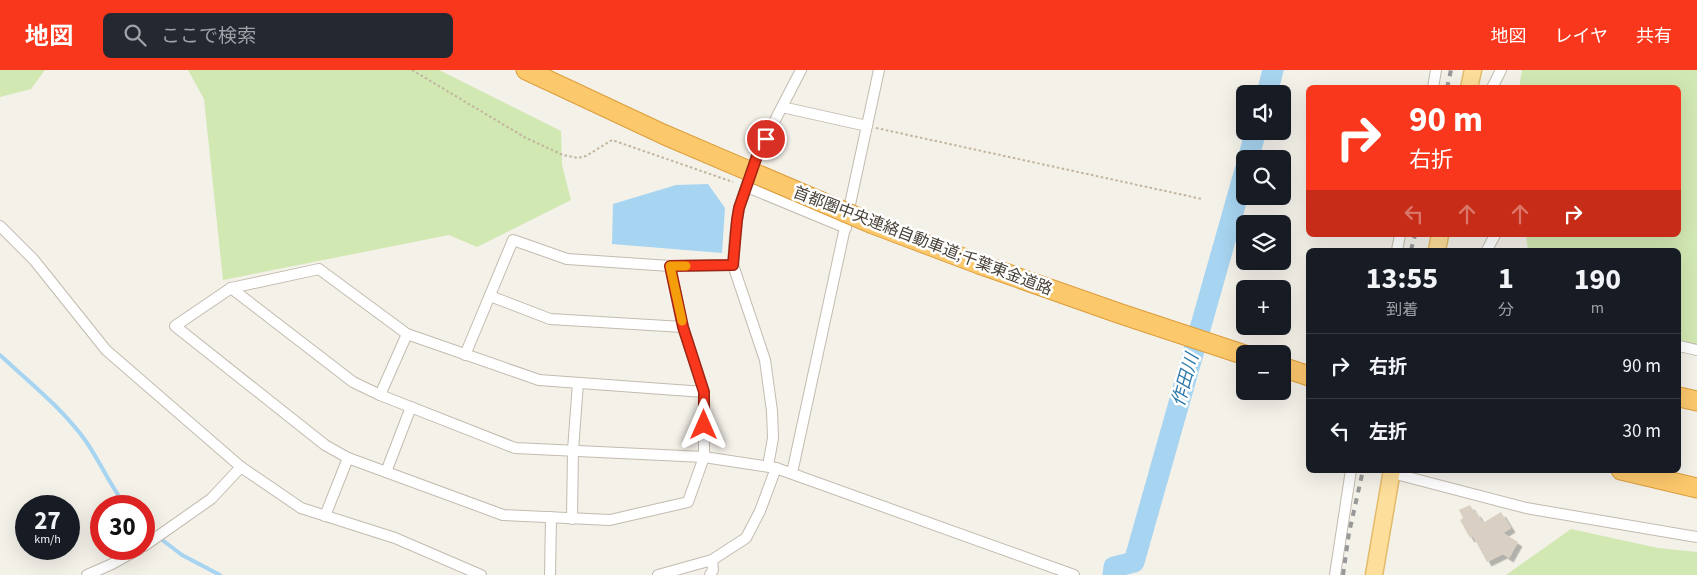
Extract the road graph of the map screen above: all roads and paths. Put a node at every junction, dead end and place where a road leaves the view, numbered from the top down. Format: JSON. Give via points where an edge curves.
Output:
{"nodes":[{"id":1,"x":412,"y":70,"type":"edge"},
{"id":2,"x":526,"y":70,"type":"edge"},
{"id":3,"x":801,"y":70,"type":"edge"},
{"id":4,"x":879,"y":70,"type":"edge"},
{"id":5,"x":1436,"y":70,"type":"edge"},
{"id":6,"x":1473,"y":70,"type":"edge"},
{"id":7,"x":1501,"y":70,"type":"edge"},
{"id":8,"x":1434,"y":85,"type":"edge"},
{"id":9,"x":1470,"y":85,"type":"edge"},
{"id":10,"x":1494,"y":85,"type":"edge"},
{"id":11,"x":782,"y":107,"type":"junction"},
{"id":12,"x":867,"y":126,"type":"junction"},
{"id":13,"x":747,"y":187,"type":"junction"},
{"id":14,"x":1202,"y":199,"type":"dead end"},
{"id":15,"x":0,"y":226,"type":"edge"},
{"id":16,"x":846,"y":228,"type":"junction"},
{"id":17,"x":733,"y":265,"type":"junction"},
{"id":18,"x":670,"y":266,"type":"junction"},
{"id":19,"x":231,"y":288,"type":"junction"},
{"id":20,"x":490,"y":296,"type":"junction"},
{"id":21,"x":683,"y":327,"type":"junction"},
{"id":22,"x":407,"y":334,"type":"junction"},
{"id":23,"x":1681,"y":346,"type":"edge"},
{"id":24,"x":1697,"y":350,"type":"edge"},
{"id":25,"x":1236,"y":352,"type":"edge"},
{"id":26,"x":465,"y":355,"type":"junction"},
{"id":27,"x":1291,"y":370,"type":"edge"},
{"id":28,"x":1306,"y":375,"type":"edge"},
{"id":29,"x":578,"y":383,"type":"junction"},
{"id":30,"x":1681,"y":386,"type":"edge"},
{"id":31,"x":1697,"y":390,"type":"edge"},
{"id":32,"x":704,"y":392,"type":"junction"},
{"id":33,"x":380,"y":394,"type":"junction"},
{"id":34,"x":1681,"y":397,"type":"edge"},
{"id":35,"x":1697,"y":401,"type":"edge"},
{"id":36,"x":411,"y":407,"type":"junction"},
{"id":37,"x":573,"y":450,"type":"junction"},
{"id":38,"x":348,"y":458,"type":"junction"},
{"id":39,"x":704,"y":458,"type":"junction"},
{"id":40,"x":241,"y":467,"type":"junction"},
{"id":41,"x":772,"y":467,"type":"junction"},
{"id":42,"x":386,"y":472,"type":"junction"},
{"id":43,"x":792,"y":473,"type":"junction"},
{"id":44,"x":1351,"y":473,"type":"edge"},
{"id":45,"x":1392,"y":473,"type":"edge"},
{"id":46,"x":1396,"y":473,"type":"edge"},
{"id":47,"x":1634,"y":473,"type":"edge"},
{"id":48,"x":1656,"y":473,"type":"edge"},
{"id":49,"x":1697,"y":480,"type":"edge"},
{"id":50,"x":1697,"y":488,"type":"edge"},
{"id":51,"x":325,"y":516,"type":"junction"},
{"id":52,"x":552,"y":518,"type":"junction"},
{"id":53,"x":572,"y":518,"type":"junction"},
{"id":54,"x":1697,"y":537,"type":"edge"},
{"id":55,"x":155,"y":538,"type":"edge"},
{"id":56,"x":119,"y":560,"type":"edge"},
{"id":57,"x":712,"y":560,"type":"junction"},
{"id":58,"x":87,"y":575,"type":"edge"},
{"id":59,"x":481,"y":575,"type":"edge"},
{"id":60,"x":550,"y":575,"type":"edge"},
{"id":61,"x":658,"y":575,"type":"edge"},
{"id":62,"x":710,"y":575,"type":"edge"},
{"id":63,"x":1074,"y":575,"type":"edge"},
{"id":64,"x":1335,"y":575,"type":"edge"},
{"id":65,"x":1374,"y":575,"type":"edge"}],
"edges":[{"from":1,"to":13,"type":"path","via":[[526,138],[563,155],[586,156],[612,140]]},
{"from":2,"to":25,"type":"highway","name":"首都圏中央連絡自動車道;千葉東金道路","bridge":true,"via":[[665,135],[873,224],[1041,286]]},
{"from":3,"to":11,"type":"street"},
{"from":4,"to":12,"type":"street"},
{"from":5,"to":8,"type":"street"},
{"from":6,"to":9,"type":"main road"},
{"from":7,"to":10,"type":"street"},
{"from":11,"to":12,"type":"street"},
{"from":11,"to":13,"type":"street","via":[[757,156]]},
{"from":12,"to":14,"type":"path"},
{"from":12,"to":16,"type":"street"},
{"from":13,"to":16,"type":"street"},
{"from":13,"to":17,"type":"street","via":[[737,220]]},
{"from":15,"to":40,"type":"street","via":[[34,260],[106,350]]},
{"from":16,"to":43,"type":"street"},
{"from":17,"to":18,"type":"street"},
{"from":17,"to":41,"type":"street","via":[[764,360],[772,411]]},
{"from":18,"to":20,"type":"street","via":[[567,259],[512,240]]},
{"from":18,"to":21,"type":"street"},
{"from":19,"to":22,"type":"street","via":[[319,268]]},
{"from":19,"to":33,"type":"street","via":[[353,382]]},
{"from":19,"to":38,"type":"street","via":[[175,326],[325,444]]},
{"from":20,"to":21,"type":"street","via":[[550,319]]},
{"from":20,"to":26,"type":"street"},
{"from":21,"to":32,"type":"street"},
{"from":22,"to":26,"type":"street"},
{"from":22,"to":33,"type":"street"},
{"from":23,"to":24,"type":"street"},
{"from":26,"to":29,"type":"street","via":[[539,380]]},
{"from":27,"to":28,"type":"highway"},
{"from":29,"to":32,"type":"street"},
{"from":29,"to":37,"type":"street"},
{"from":30,"to":31,"type":"highway"},
{"from":32,"to":39,"type":"street"},
{"from":33,"to":36,"type":"street"},
{"from":34,"to":35,"type":"highway"},
{"from":36,"to":37,"type":"street","via":[[515,448]]},
{"from":36,"to":42,"type":"street"},
{"from":37,"to":39,"type":"street"},
{"from":37,"to":53,"type":"street"},
{"from":38,"to":42,"type":"street"},
{"from":38,"to":51,"type":"street"},
{"from":39,"to":41,"type":"street"},
{"from":39,"to":53,"type":"street","via":[[688,502],[610,520]]},
{"from":40,"to":51,"type":"street","via":[[300,508]]},
{"from":40,"to":55,"type":"street","via":[[211,499]]},
{"from":41,"to":43,"type":"street"},
{"from":41,"to":57,"type":"street","via":[[760,511],[746,538]]},
{"from":42,"to":52,"type":"street","via":[[503,515]]},
{"from":43,"to":63,"type":"street"},
{"from":44,"to":64,"type":"street"},
{"from":45,"to":65,"type":"main road"},
{"from":46,"to":54,"type":"street","via":[[1526,508]]},
{"from":47,"to":50,"type":"highway"},
{"from":48,"to":49,"type":"highway"},
{"from":51,"to":59,"type":"street","via":[[395,538]]},
{"from":52,"to":53,"type":"street"},
{"from":52,"to":60,"type":"street"},
{"from":56,"to":58,"type":"street"},
{"from":57,"to":61,"type":"street"},
{"from":57,"to":62,"type":"street"}]}
